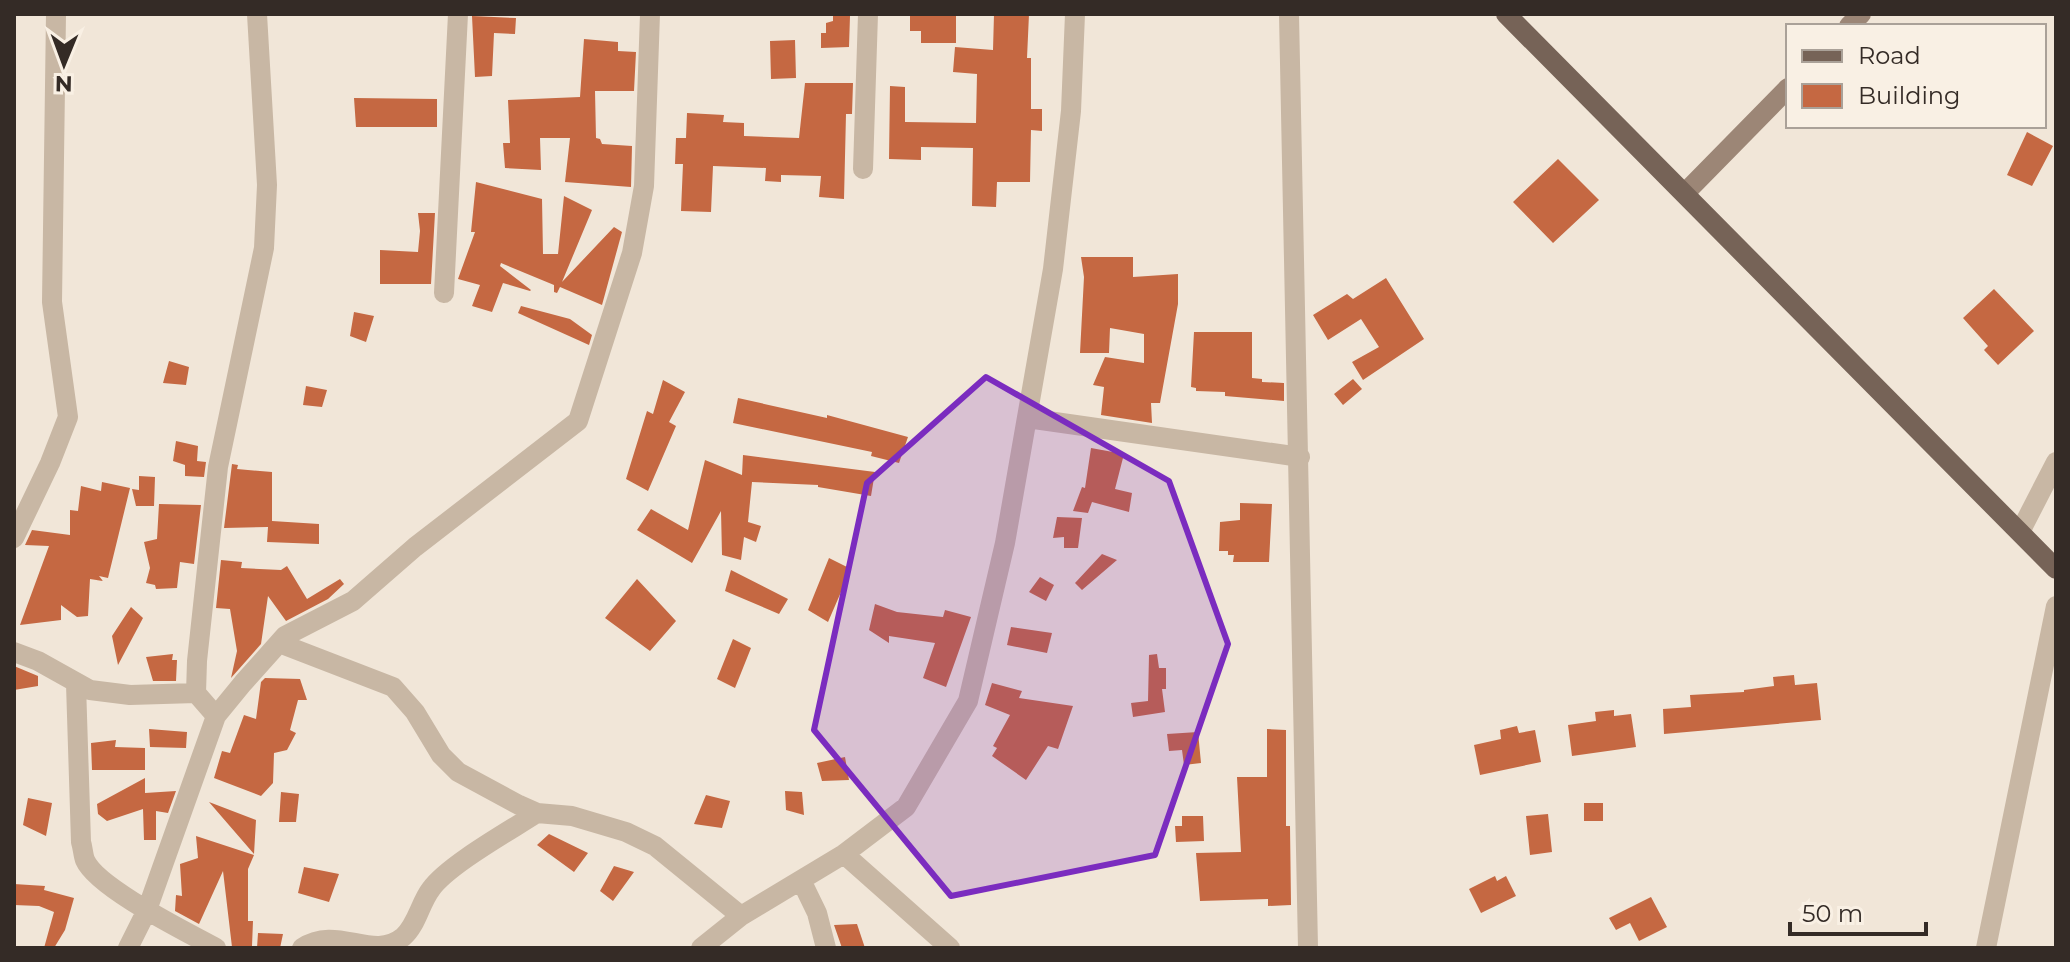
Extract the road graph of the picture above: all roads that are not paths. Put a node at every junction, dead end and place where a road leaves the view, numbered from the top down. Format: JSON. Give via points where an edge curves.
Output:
{"nodes":[{"id":1,"x":56,"y":14,"type":"edge"},
{"id":2,"x":257,"y":14,"type":"edge"},
{"id":3,"x":458,"y":14,"type":"edge"},
{"id":4,"x":650,"y":14,"type":"edge"},
{"id":5,"x":868,"y":14,"type":"edge"},
{"id":6,"x":1075,"y":14,"type":"edge"},
{"id":7,"x":1289,"y":14,"type":"edge"},
{"id":8,"x":1506,"y":14,"type":"edge"},
{"id":9,"x":1786,"y":90,"type":"edge"},
{"id":10,"x":863,"y":169,"type":"dead end"},
{"id":11,"x":1685,"y":193,"type":"junction"},
{"id":12,"x":444,"y":293,"type":"dead end"},
{"id":13,"x":1027,"y":418,"type":"junction"},
{"id":14,"x":1300,"y":457,"type":"junction"},
{"id":15,"x":2056,"y":462,"type":"edge"},
{"id":16,"x":2020,"y":532,"type":"junction"},
{"id":17,"x":14,"y":538,"type":"edge"},
{"id":18,"x":2056,"y":569,"type":"edge"},
{"id":19,"x":2056,"y":606,"type":"edge"},
{"id":20,"x":279,"y":643,"type":"junction"},
{"id":21,"x":14,"y":652,"type":"edge"},
{"id":22,"x":76,"y":684,"type":"junction"},
{"id":23,"x":196,"y":693,"type":"junction"},
{"id":24,"x":216,"y":716,"type":"junction"},
{"id":25,"x":537,"y":813,"type":"junction"},
{"id":26,"x":844,"y":854,"type":"junction"},
{"id":27,"x":801,"y":880,"type":"junction"},
{"id":28,"x":147,"y":910,"type":"junction"},
{"id":29,"x":741,"y":916,"type":"junction"},
{"id":30,"x":309,"y":946,"type":"edge"},
{"id":31,"x":128,"y":948,"type":"edge"},
{"id":32,"x":216,"y":948,"type":"edge"},
{"id":33,"x":701,"y":948,"type":"edge"},
{"id":34,"x":826,"y":948,"type":"edge"},
{"id":35,"x":950,"y":948,"type":"edge"},
{"id":36,"x":1308,"y":948,"type":"edge"},
{"id":37,"x":1986,"y":948,"type":"edge"}],
"edges":[{"from":1,"to":17,"type":"street","via":[[52,302],[68,417]]},
{"from":2,"to":23,"type":"street","via":[[267,185],[264,248],[218,467]]},
{"from":3,"to":12,"type":"street"},
{"from":4,"to":20,"type":"street","via":[[644,186],[637,226],[578,421],[353,601]]},
{"from":5,"to":10,"type":"street"},
{"from":6,"to":13,"type":"street","via":[[1063,192]]},
{"from":7,"to":14,"type":"street"},
{"from":8,"to":11,"type":"main road"},
{"from":9,"to":11,"type":"main road"},
{"from":11,"to":16,"type":"main road"},
{"from":13,"to":14,"type":"street"},
{"from":13,"to":26,"type":"street","via":[[968,701],[906,807]]},
{"from":14,"to":36,"type":"street"},
{"from":15,"to":16,"type":"street"},
{"from":16,"to":18,"type":"main road"},
{"from":19,"to":37,"type":"street"},
{"from":20,"to":24,"type":"street"},
{"from":20,"to":25,"type":"street","via":[[393,687],[458,772]]},
{"from":21,"to":22,"type":"street"},
{"from":22,"to":23,"type":"street","via":[[130,695]]},
{"from":22,"to":28,"type":"street","via":[[86,862]]},
{"from":23,"to":24,"type":"street"},
{"from":24,"to":28,"type":"street"},
{"from":25,"to":29,"type":"street","via":[[572,816],[655,846]]},
{"from":25,"to":30,"type":"street","via":[[431,888],[403,937],[384,947],[325,938]]},
{"from":26,"to":27,"type":"street"},
{"from":26,"to":35,"type":"street"},
{"from":27,"to":29,"type":"street"},
{"from":27,"to":34,"type":"street"},
{"from":28,"to":31,"type":"street"},
{"from":28,"to":32,"type":"street"},
{"from":29,"to":33,"type":"street"}]}
